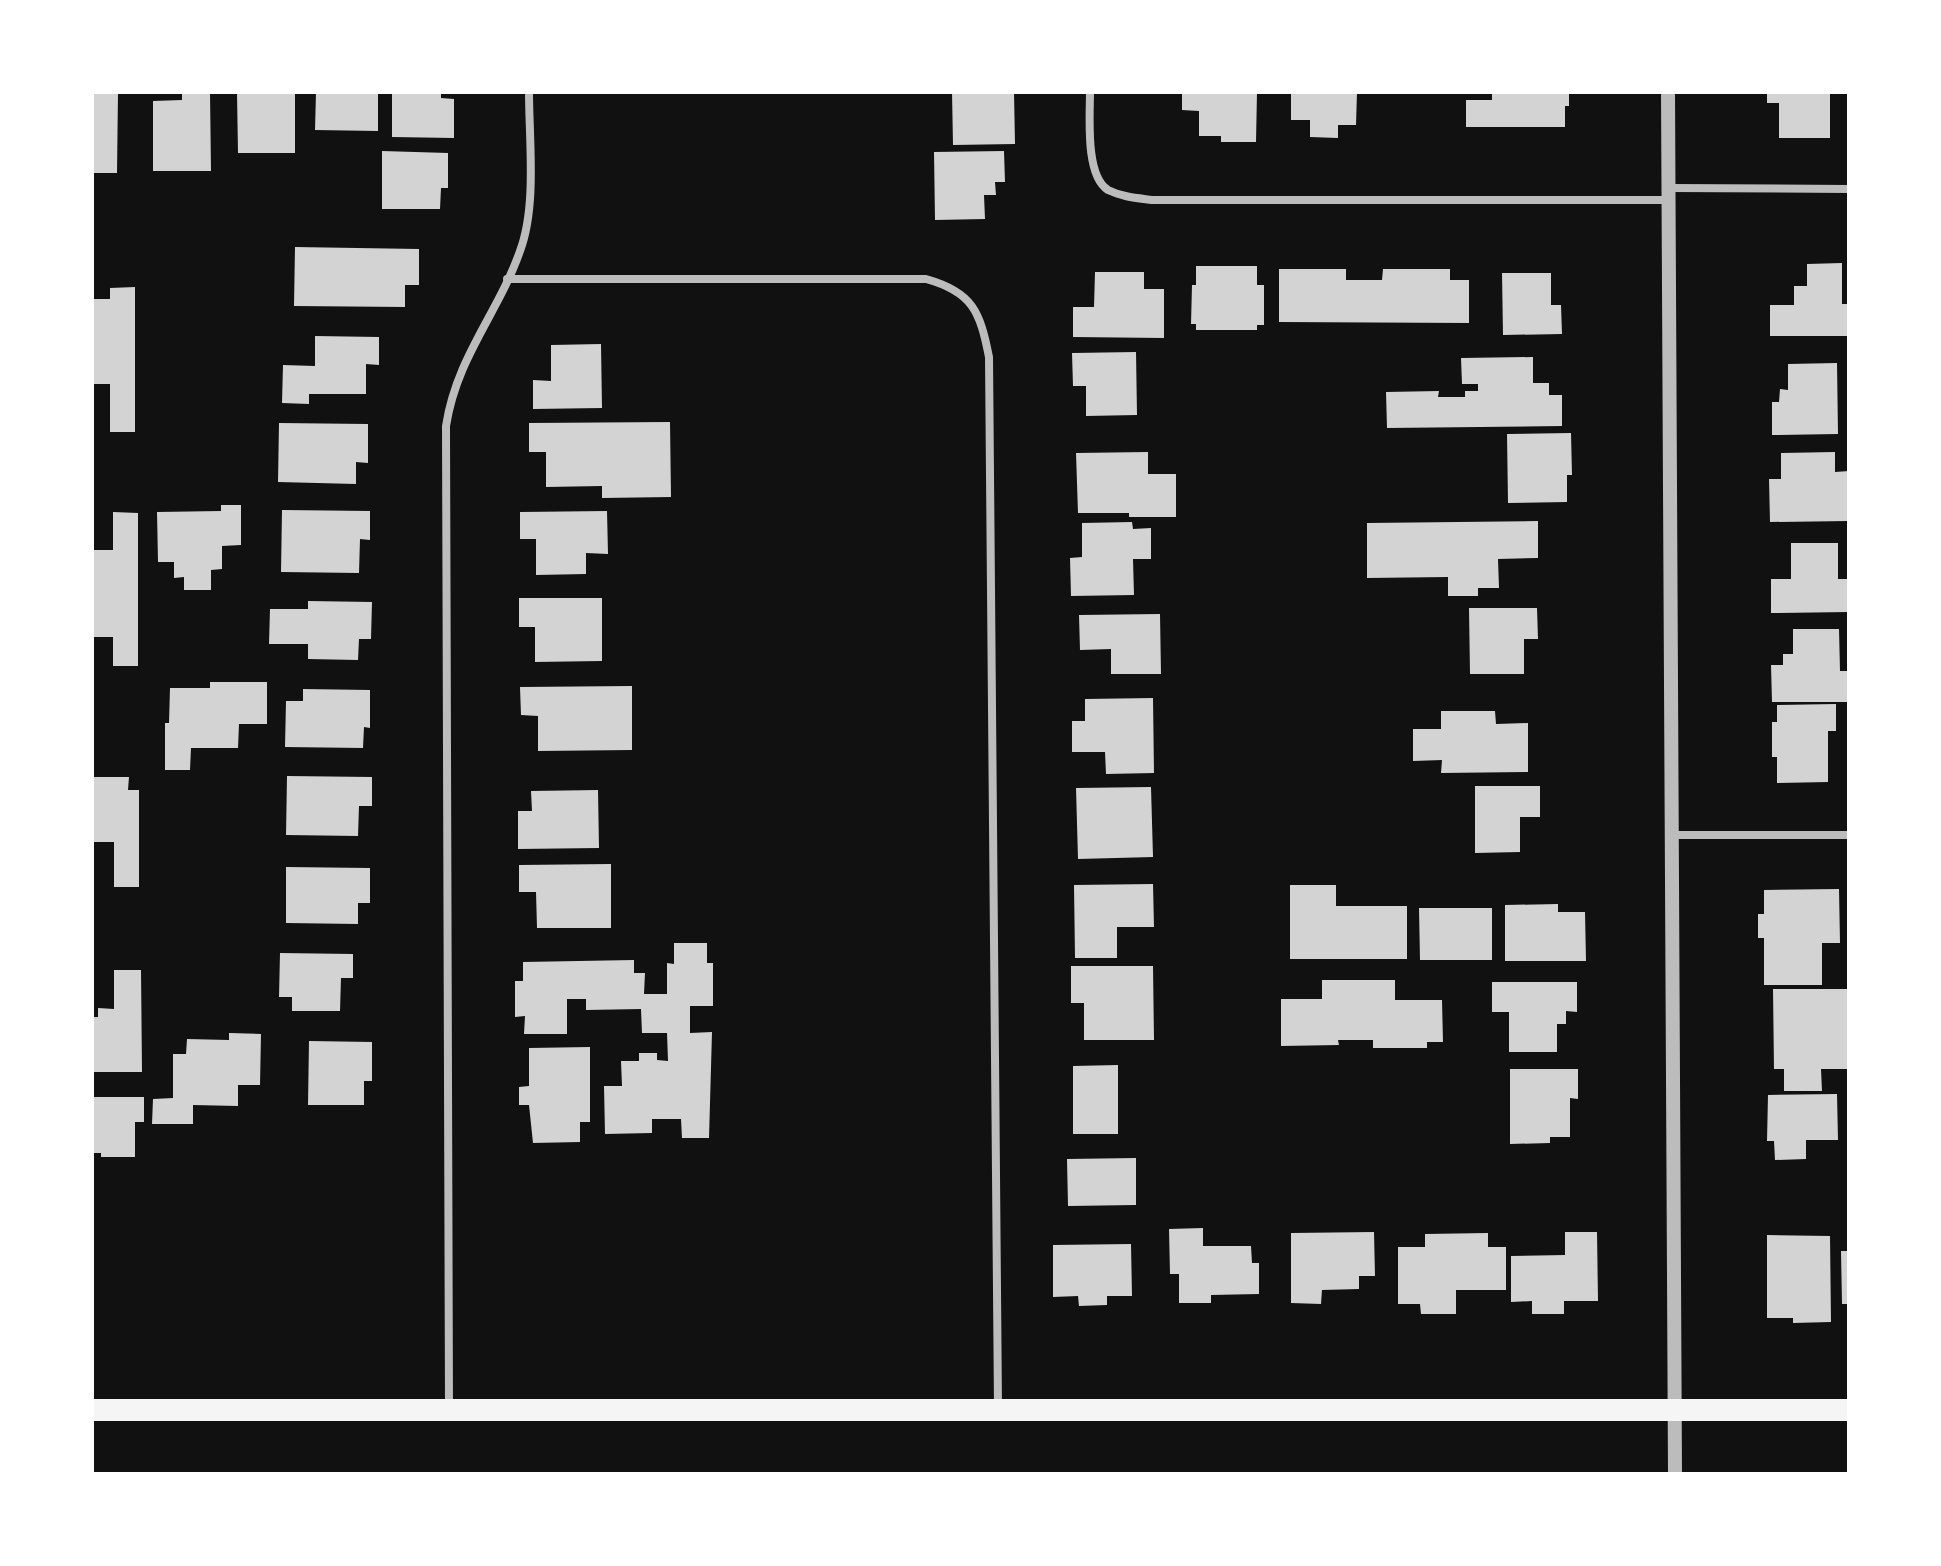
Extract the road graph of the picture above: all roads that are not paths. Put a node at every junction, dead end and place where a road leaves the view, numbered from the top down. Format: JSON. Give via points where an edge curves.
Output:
{"nodes":[{"id":1,"x":529,"y":92,"type":"edge"},
{"id":2,"x":1090,"y":92,"type":"edge"},
{"id":3,"x":1668,"y":92,"type":"edge"},
{"id":4,"x":1849,"y":189,"type":"edge"},
{"id":5,"x":1669,"y":194,"type":"junction"},
{"id":6,"x":507,"y":279,"type":"junction"},
{"id":7,"x":1672,"y":835,"type":"junction"},
{"id":8,"x":1849,"y":835,"type":"edge"},
{"id":9,"x":1675,"y":1408,"type":"junction"},
{"id":10,"x":449,"y":1409,"type":"junction"},
{"id":11,"x":92,"y":1410,"type":"edge"},
{"id":12,"x":1849,"y":1410,"type":"edge"},
{"id":13,"x":998,"y":1412,"type":"junction"},
{"id":14,"x":1675,"y":1474,"type":"edge"}],
"edges":[{"from":1,"to":6,"type":"street","via":[[527,224]]},
{"from":2,"to":5,"type":"street","via":[[1094,168],[1105,189],[1126,197]]},
{"from":3,"to":5,"type":"street"},
{"from":4,"to":5,"type":"street"},
{"from":5,"to":7,"type":"street"},
{"from":6,"to":10,"type":"street","via":[[463,364],[446,426]]},
{"from":6,"to":13,"type":"street","via":[[926,279],[946,284],[975,307],[989,357]]},
{"from":7,"to":8,"type":"street"},
{"from":7,"to":9,"type":"street"},
{"from":9,"to":12,"type":"highway"},
{"from":9,"to":13,"type":"highway"},
{"from":9,"to":14,"type":"street"},
{"from":10,"to":11,"type":"highway"},
{"from":10,"to":13,"type":"highway"}]}
